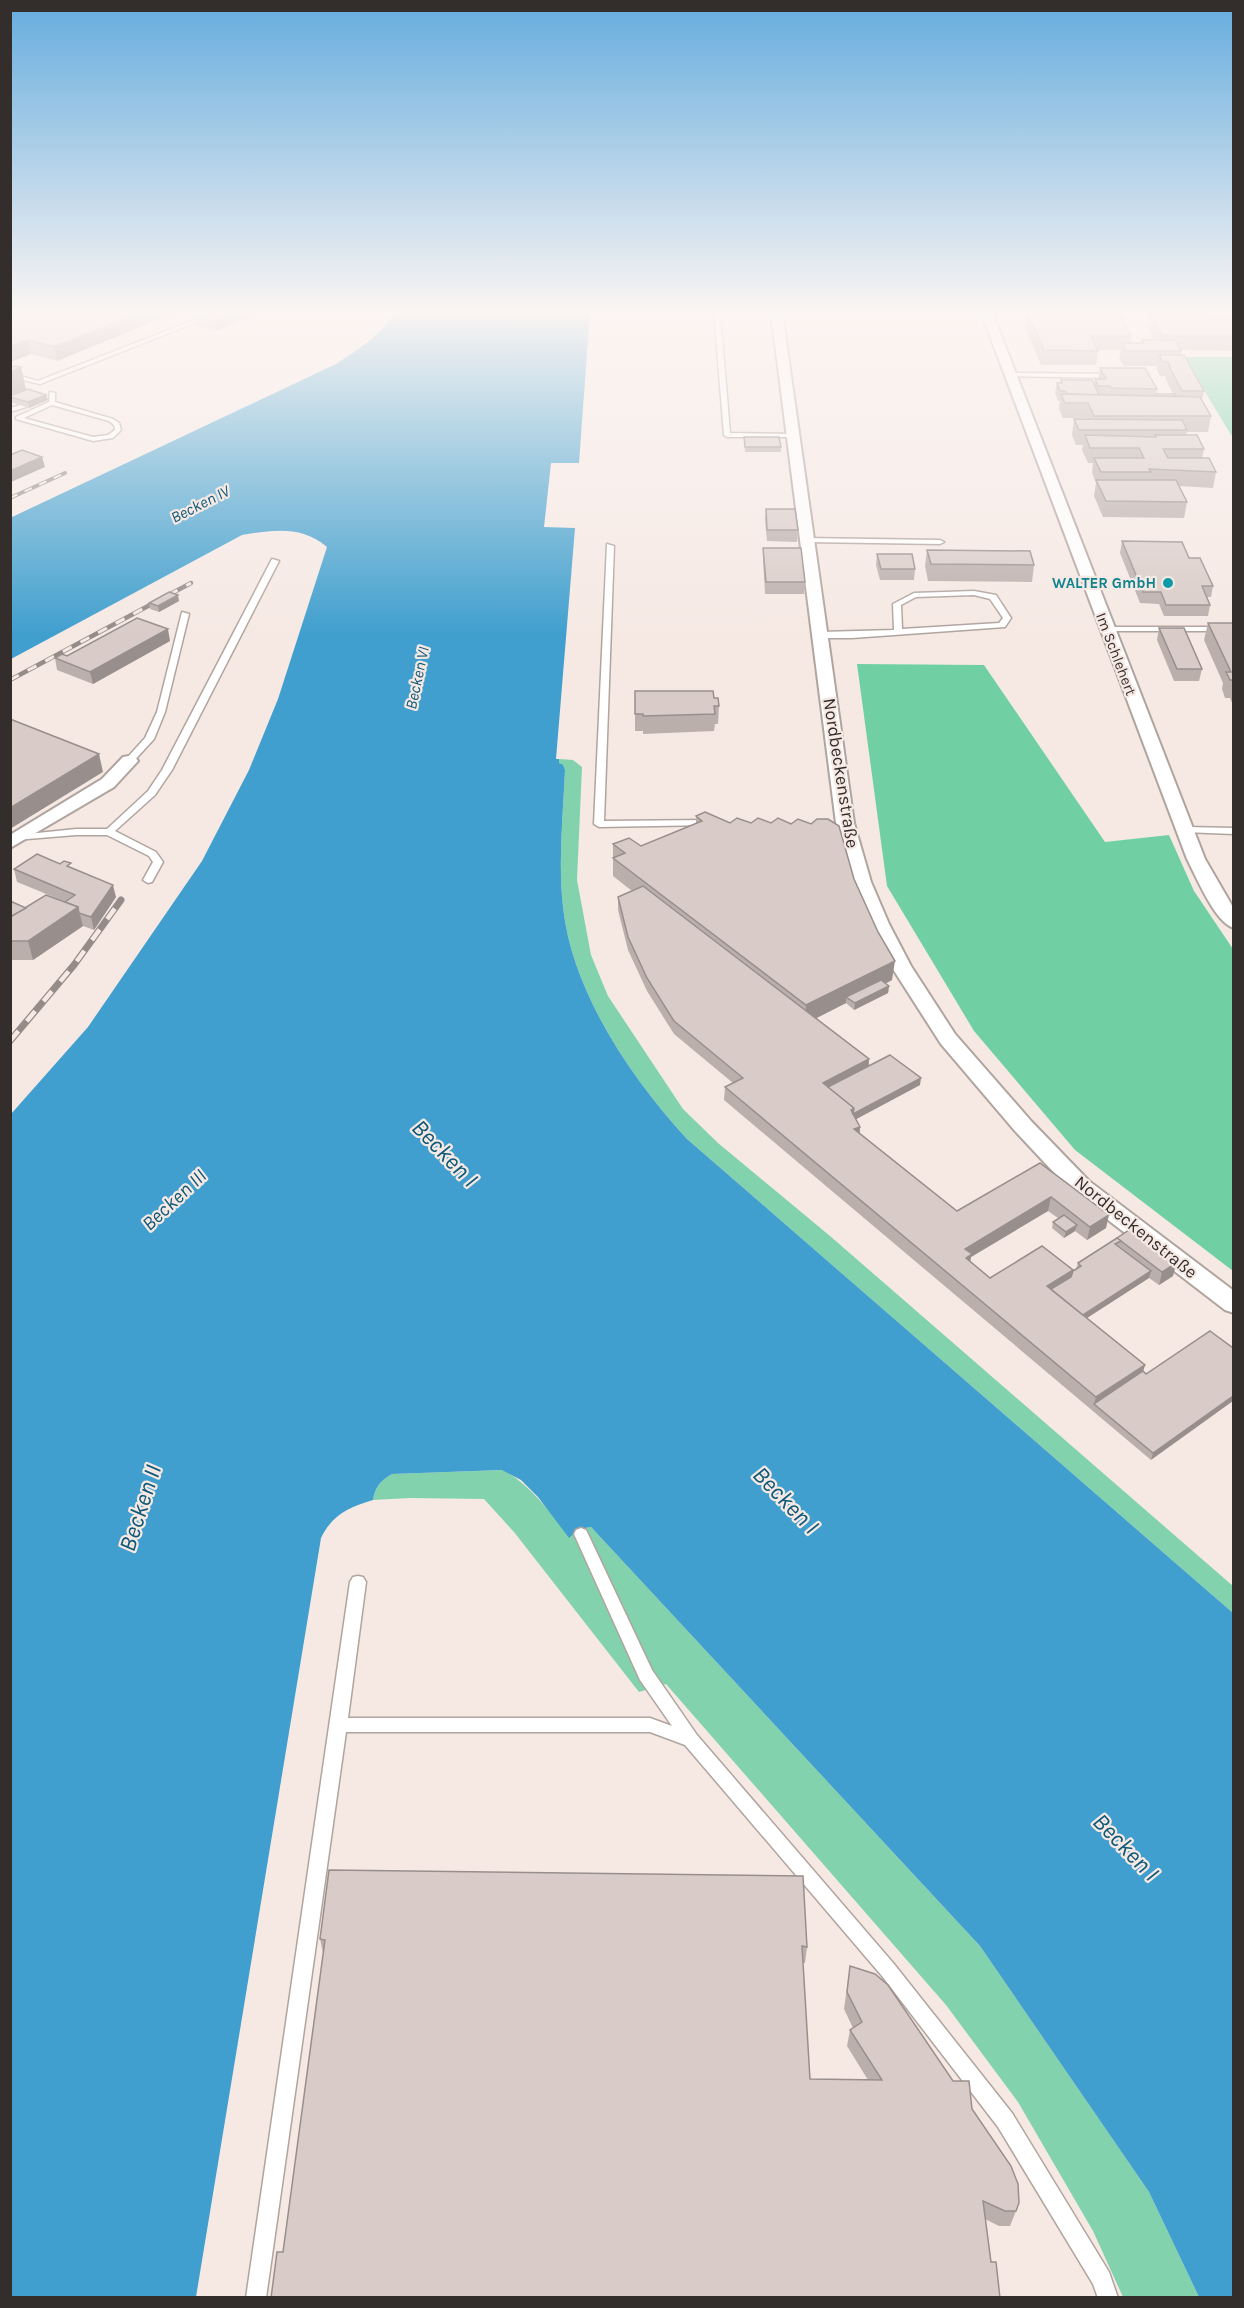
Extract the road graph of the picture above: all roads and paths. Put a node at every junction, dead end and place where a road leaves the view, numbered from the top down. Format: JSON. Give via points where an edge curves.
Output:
{"nodes":[{"id":1,"x":24,"y":420,"type":"edge"},
{"id":2,"x":110,"y":420,"type":"edge"},
{"id":3,"x":726,"y":420,"type":"edge"},
{"id":4,"x":786,"y":420,"type":"edge"},
{"id":5,"x":1027,"y":420,"type":"edge"},
{"id":6,"x":788,"y":436,"type":"junction"},
{"id":7,"x":807,"y":540,"type":"junction"},
{"id":8,"x":940,"y":542,"type":"dead end"},
{"id":9,"x":610,"y":546,"type":"dead end"},
{"id":10,"x":275,"y":561,"type":"dead end"},
{"id":11,"x":185,"y":614,"type":"dead end"},
{"id":12,"x":1106,"y":629,"type":"junction"},
{"id":13,"x":1233,"y":629,"type":"edge"},
{"id":14,"x":898,"y":632,"type":"junction"},
{"id":15,"x":820,"y":635,"type":"junction"},
{"id":16,"x":129,"y":761,"type":"joint"},
{"id":17,"x":714,"y":824,"type":"edge"},
{"id":18,"x":1186,"y":830,"type":"junction"},
{"id":19,"x":1233,"y":831,"type":"edge"},
{"id":20,"x":109,"y":832,"type":"junction"},
{"id":21,"x":14,"y":840,"type":"edge"},
{"id":22,"x":148,"y":880,"type":"dead end"},
{"id":23,"x":1233,"y":922,"type":"edge"},
{"id":24,"x":1233,"y":1304,"type":"edge"},
{"id":25,"x":581,"y":1534,"type":"dead end"},
{"id":26,"x":358,"y":1582,"type":"dead end"},
{"id":27,"x":339,"y":1725,"type":"junction"},
{"id":28,"x":692,"y":1740,"type":"junction"},
{"id":29,"x":256,"y":2298,"type":"edge"},
{"id":30,"x":1108,"y":2298,"type":"edge"}],
"edges":[{"from":1,"to":2,"type":"lane","via":[[93,439],[115,434],[117,424]]},
{"from":3,"to":6,"type":"lane","via":[[727,435]]},
{"from":4,"to":6,"type":"street","name":"Nordbeckenstraße"},
{"from":5,"to":12,"type":"street","name":"Im Schlehert"},
{"from":6,"to":7,"type":"street","name":"Nordbeckenstraße"},
{"from":7,"to":8,"type":"lane"},
{"from":7,"to":15,"type":"street","name":"Nordbeckenstraße"},
{"from":9,"to":17,"type":"lane","via":[[599,824]]},
{"from":10,"to":20,"type":"lane","via":[[167,770],[152,793]]},
{"from":11,"to":16,"type":"lane","via":[[161,712],[149,739]]},
{"from":12,"to":13,"type":"lane"},
{"from":12,"to":18,"type":"street","name":"Im Schlehert"},
{"from":14,"to":14,"type":"lane","via":[[1002,625],[1007,618],[993,597],[974,593],[914,595],[897,604]]},
{"from":14,"to":15,"type":"lane"},
{"from":15,"to":24,"type":"street","name":"Nordbeckenstraße","via":[[839,823],[879,924],[901,966],[948,1039],[1081,1187]]},
{"from":16,"to":21,"type":"street","via":[[108,783]]},
{"from":18,"to":19,"type":"lane"},
{"from":18,"to":23,"type":"street","name":"Im Schlehert","via":[[1196,859]]},
{"from":20,"to":21,"type":"lane"},
{"from":20,"to":22,"type":"lane","via":[[153,854],[158,862]]},
{"from":25,"to":28,"type":"lane","via":[[646,1675]]},
{"from":26,"to":27,"type":"lane"},
{"from":27,"to":28,"type":"lane","via":[[650,1725]]},
{"from":27,"to":29,"type":"lane"},
{"from":28,"to":30,"type":"lane","via":[[888,1970],[1005,2120],[1102,2279]]}]}
